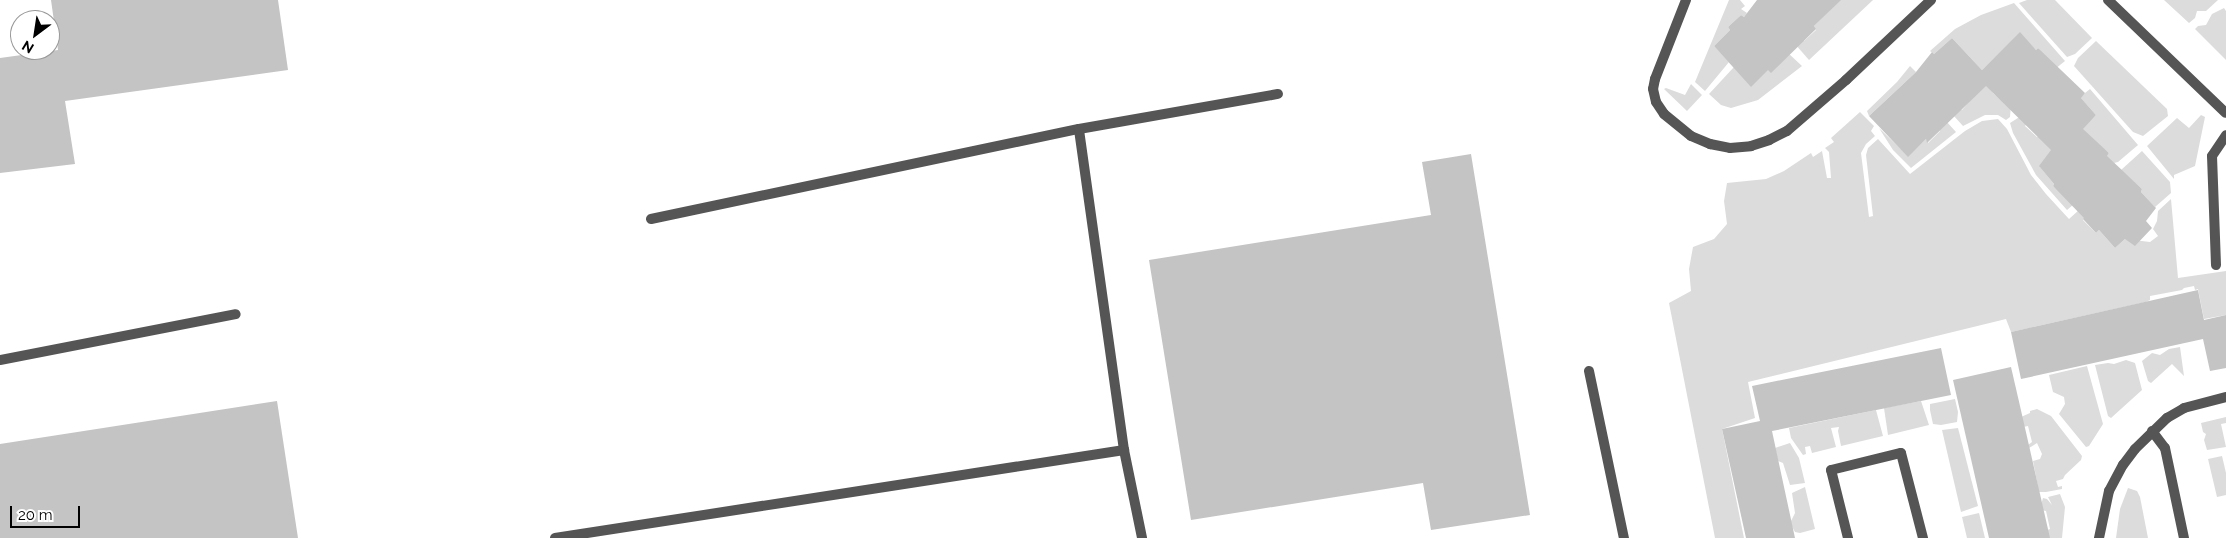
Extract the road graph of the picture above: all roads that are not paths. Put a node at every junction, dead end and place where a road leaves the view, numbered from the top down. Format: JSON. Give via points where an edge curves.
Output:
{"nodes":[{"id":1,"x":1686,"y":0,"type":"edge"},
{"id":2,"x":1931,"y":0,"type":"edge"},
{"id":3,"x":2108,"y":0,"type":"edge"},
{"id":4,"x":1278,"y":94,"type":"dead end"},
{"id":5,"x":2226,"y":113,"type":"edge"},
{"id":6,"x":1079,"y":128,"type":"junction"},
{"id":7,"x":2226,"y":135,"type":"edge"},
{"id":8,"x":650,"y":219,"type":"dead end"},
{"id":9,"x":2216,"y":265,"type":"dead end"},
{"id":10,"x":236,"y":314,"type":"dead end"},
{"id":11,"x":0,"y":360,"type":"edge"},
{"id":12,"x":1589,"y":371,"type":"dead end"},
{"id":13,"x":2226,"y":397,"type":"edge"},
{"id":14,"x":2152,"y":431,"type":"junction"},
{"id":15,"x":1124,"y":450,"type":"junction"},
{"id":16,"x":555,"y":538,"type":"edge"},
{"id":17,"x":1142,"y":538,"type":"edge"},
{"id":18,"x":1624,"y":538,"type":"edge"},
{"id":19,"x":1848,"y":538,"type":"edge"},
{"id":20,"x":1923,"y":538,"type":"edge"},
{"id":21,"x":2100,"y":538,"type":"edge"},
{"id":22,"x":2184,"y":538,"type":"edge"}],
"edges":[{"from":1,"to":2,"type":"street","via":[[1655,79],[1656,102],[1664,114],[1691,136],[1730,148],[1751,146],[1787,131]]},
{"from":3,"to":5,"type":"street"},
{"from":4,"to":6,"type":"street"},
{"from":6,"to":8,"type":"street"},
{"from":6,"to":15,"type":"street"},
{"from":7,"to":9,"type":"street","via":[[2212,156]]},
{"from":10,"to":11,"type":"street"},
{"from":12,"to":18,"type":"street"},
{"from":13,"to":14,"type":"street","via":[[2184,408]]},
{"from":14,"to":21,"type":"street","via":[[2124,465],[2110,492]]},
{"from":14,"to":22,"type":"street","via":[[2164,448]]},
{"from":15,"to":16,"type":"street"},
{"from":15,"to":17,"type":"street"},
{"from":19,"to":20,"type":"street","via":[[1831,470],[1901,453]]}]}
